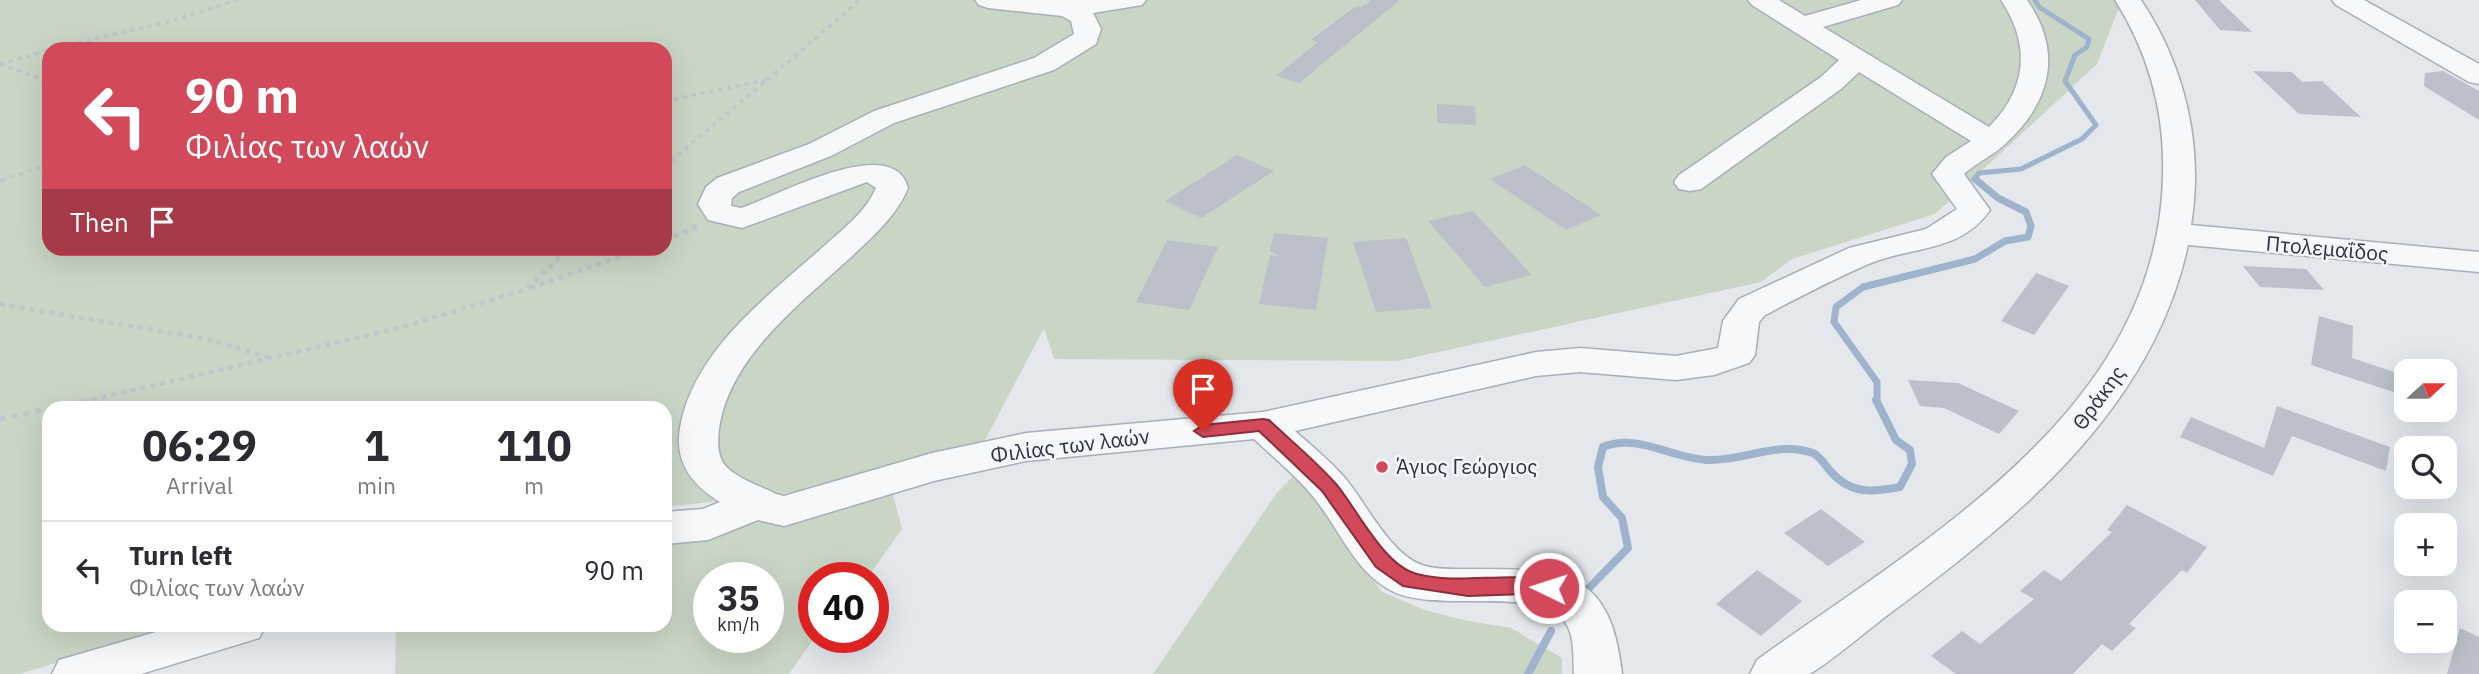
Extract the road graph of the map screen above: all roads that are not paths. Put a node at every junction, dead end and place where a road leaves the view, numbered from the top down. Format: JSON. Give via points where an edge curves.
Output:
{"nodes":[{"id":1,"x":988,"y":0,"type":"edge"},
{"id":2,"x":1133,"y":0,"type":"edge"},
{"id":3,"x":1761,"y":0,"type":"edge"},
{"id":4,"x":1889,"y":0,"type":"edge"},
{"id":5,"x":2014,"y":0,"type":"edge"},
{"id":6,"x":2128,"y":0,"type":"edge"},
{"id":7,"x":2345,"y":0,"type":"edge"},
{"id":8,"x":1068,"y":9,"type":"junction"},
{"id":9,"x":1801,"y":25,"type":"junction"},
{"id":10,"x":1856,"y":59,"type":"junction"},
{"id":11,"x":2479,"y":76,"type":"edge"},
{"id":12,"x":1991,"y":141,"type":"junction"},
{"id":13,"x":1690,"y":182,"type":"dead end"},
{"id":14,"x":2175,"y":234,"type":"junction"},
{"id":15,"x":2479,"y":262,"type":"edge"},
{"id":16,"x":1263,"y":425,"type":"junction"},
{"id":17,"x":758,"y":503,"type":"junction"},
{"id":18,"x":672,"y":527,"type":"edge"},
{"id":19,"x":219,"y":632,"type":"edge"},
{"id":20,"x":76,"y":674,"type":"edge"},
{"id":21,"x":1598,"y":674,"type":"edge"},
{"id":22,"x":1774,"y":674,"type":"edge"}],
"edges":[{"from":1,"to":8,"type":"street"},
{"from":2,"to":8,"type":"street"},
{"from":3,"to":9,"type":"street"},
{"from":4,"to":9,"type":"street"},
{"from":5,"to":12,"type":"street","via":[[2029,26],[2031,85],[2027,99]]},
{"from":6,"to":14,"type":"street","name":"Θράκης","via":[[2152,38],[2178,125]]},
{"from":7,"to":11,"type":"street"},
{"from":8,"to":17,"type":"street","name":"Φιλίας των λαών","via":[[1082,16],[1088,29],[1087,38],[1078,45],[1018,73],[884,117],[820,150],[727,185],[717,194],[714,204],[720,213],[742,218],[848,177],[883,177],[892,188],[873,219],[775,309],[713,381],[698,419],[698,450],[704,467],[715,481]]},
{"from":9,"to":10,"type":"street"},
{"from":10,"to":12,"type":"street"},
{"from":10,"to":13,"type":"street","via":[[1831,83]]},
{"from":12,"to":16,"type":"street","name":"Φιλίας των λαών","via":[[1948,174],[1974,210],[1968,219],[1949,232],[1862,255],[1752,307],[1741,320],[1736,355],[1710,366],[1675,370],[1579,360],[1536,364]]},
{"from":14,"to":15,"type":"street","name":"Πτολεμαΐδος"},
{"from":14,"to":22,"type":"street","name":"Θράκης","via":[[2159,286],[2127,360],[2056,454],[1949,547]]},
{"from":16,"to":17,"type":"street","name":"Φιλίας των λαών","via":[[1026,447],[932,467],[794,509],[776,510]]},
{"from":16,"to":21,"type":"street","via":[[1328,487],[1382,562],[1410,581],[1468,588],[1531,585],[1566,595],[1588,621],[1598,654]]},
{"from":17,"to":18,"type":"street","via":[[708,524]]},
{"from":19,"to":20,"type":"street"}]}
